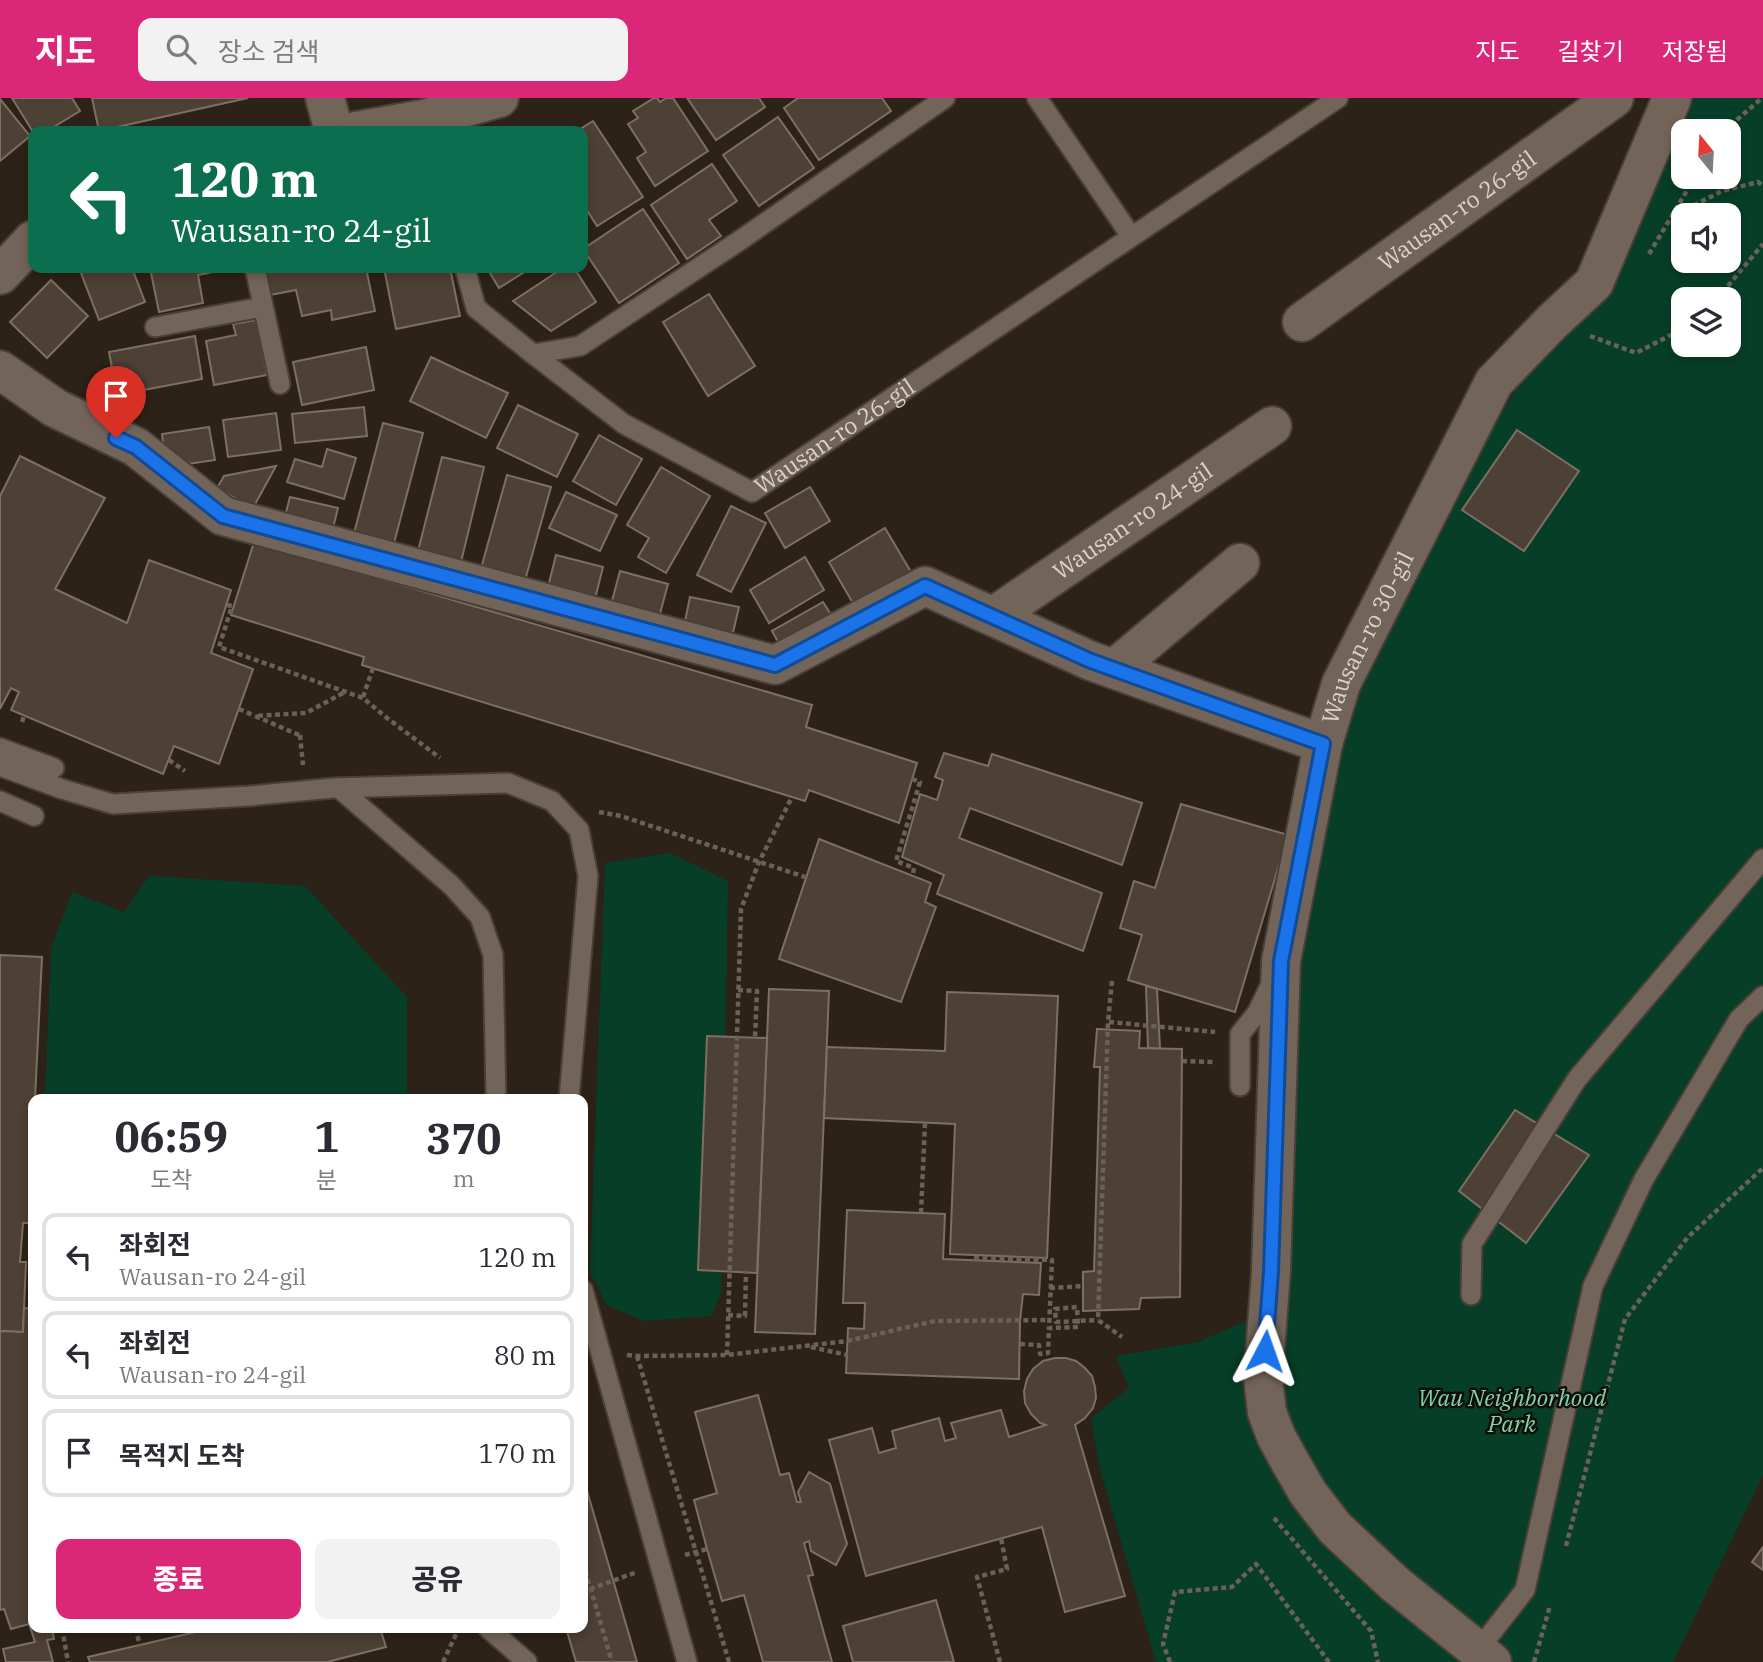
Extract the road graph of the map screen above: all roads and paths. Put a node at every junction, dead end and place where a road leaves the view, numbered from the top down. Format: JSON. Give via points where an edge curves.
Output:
{"nodes":[{"id":1,"x":325,"y":98,"type":"edge"},
{"id":2,"x":499,"y":98,"type":"edge"},
{"id":3,"x":945,"y":98,"type":"edge"},
{"id":4,"x":1037,"y":98,"type":"edge"},
{"id":5,"x":1338,"y":98,"type":"edge"},
{"id":6,"x":1672,"y":98,"type":"edge"},
{"id":7,"x":1762,"y":98,"type":"edge"},
{"id":8,"x":1607,"y":100,"type":"edge"},
{"id":9,"x":1738,"y":119,"type":"edge"},
{"id":10,"x":426,"y":125,"type":"edge"},
{"id":11,"x":333,"y":126,"type":"edge"},
{"id":12,"x":1763,"y":186,"type":"edge"},
{"id":13,"x":1670,"y":217,"type":"dead end"},
{"id":14,"x":1131,"y":236,"type":"junction"},
{"id":15,"x":1763,"y":244,"type":"edge"},
{"id":16,"x":28,"y":245,"type":"edge"},
{"id":17,"x":256,"y":273,"type":"edge"},
{"id":18,"x":466,"y":273,"type":"edge"},
{"id":19,"x":0,"y":275,"type":"edge"},
{"id":20,"x":1727,"y":287,"type":"edge"},
{"id":21,"x":262,"y":307,"type":"junction"},
{"id":22,"x":1302,"y":322,"type":"dead end"},
{"id":23,"x":1552,"y":322,"type":"junction"},
{"id":24,"x":155,"y":327,"type":"dead end"},
{"id":25,"x":1671,"y":335,"type":"edge"},
{"id":26,"x":533,"y":355,"type":"junction"},
{"id":27,"x":0,"y":370,"type":"edge"},
{"id":28,"x":280,"y":384,"type":"dead end"},
{"id":29,"x":1272,"y":426,"type":"dead end"},
{"id":30,"x":1240,"y":563,"type":"dead end"},
{"id":31,"x":227,"y":605,"type":"dead end"},
{"id":32,"x":994,"y":616,"type":"junction"},
{"id":33,"x":373,"y":668,"type":"dead end"},
{"id":34,"x":1114,"y":669,"type":"junction"},
{"id":35,"x":346,"y":692,"type":"junction"},
{"id":36,"x":363,"y":698,"type":"junction"},
{"id":37,"x":239,"y":709,"type":"dead end"},
{"id":38,"x":255,"y":716,"type":"junction"},
{"id":39,"x":1323,"y":744,"type":"junction"},
{"id":40,"x":0,"y":748,"type":"edge"},
{"id":41,"x":169,"y":760,"type":"dead end"},
{"id":42,"x":0,"y":766,"type":"edge"},
{"id":43,"x":54,"y":768,"type":"dead end"},
{"id":44,"x":303,"y":768,"type":"dead end"},
{"id":45,"x":186,"y":772,"type":"dead end"},
{"id":46,"x":912,"y":779,"type":"dead end"},
{"id":47,"x":474,"y":784,"type":"junction"},
{"id":48,"x":339,"y":788,"type":"junction"},
{"id":49,"x":792,"y":797,"type":"dead end"},
{"id":50,"x":0,"y":801,"type":"edge"},
{"id":51,"x":552,"y":801,"type":"junction"},
{"id":52,"x":34,"y":816,"type":"dead end"},
{"id":53,"x":1763,"y":859,"type":"edge"},
{"id":54,"x":759,"y":862,"type":"junction"},
{"id":55,"x":913,"y":875,"type":"dead end"},
{"id":56,"x":805,"y":877,"type":"dead end"},
{"id":57,"x":1281,"y":961,"type":"junction"},
{"id":58,"x":1111,"y":981,"type":"dead end"},
{"id":59,"x":738,"y":990,"type":"junction"},
{"id":60,"x":1763,"y":996,"type":"edge"},
{"id":61,"x":1108,"y":1022,"type":"junction"},
{"id":62,"x":1240,"y":1034,"type":"junction"},
{"id":63,"x":755,"y":1038,"type":"dead end"},
{"id":64,"x":1240,"y":1086,"type":"dead end"},
{"id":65,"x":496,"y":1094,"type":"edge"},
{"id":66,"x":569,"y":1094,"type":"edge"},
{"id":67,"x":925,"y":1122,"type":"dead end"},
{"id":68,"x":1763,"y":1168,"type":"edge"},
{"id":69,"x":921,"y":1213,"type":"dead end"},
{"id":70,"x":974,"y":1258,"type":"dead end"},
{"id":71,"x":746,"y":1272,"type":"dead end"},
{"id":72,"x":1083,"y":1286,"type":"dead end"},
{"id":73,"x":1050,"y":1288,"type":"junction"},
{"id":74,"x":1471,"y":1295,"type":"dead end"},
{"id":75,"x":588,"y":1309,"type":"edge"},
{"id":76,"x":728,"y":1315,"type":"junction"},
{"id":77,"x":1050,"y":1320,"type":"junction"},
{"id":78,"x":1098,"y":1320,"type":"junction"},
{"id":79,"x":1049,"y":1328,"type":"junction"},
{"id":80,"x":1122,"y":1337,"type":"dead end"},
{"id":81,"x":1020,"y":1344,"type":"dead end"},
{"id":82,"x":807,"y":1346,"type":"junction"},
{"id":83,"x":599,"y":1351,"type":"junction"},
{"id":84,"x":727,"y":1355,"type":"junction"},
{"id":85,"x":847,"y":1355,"type":"dead end"},
{"id":86,"x":636,"y":1356,"type":"junction"},
{"id":87,"x":1273,"y":1518,"type":"dead end"},
{"id":88,"x":1001,"y":1538,"type":"dead end"},
{"id":89,"x":1563,"y":1556,"type":"dead end"},
{"id":90,"x":588,"y":1580,"type":"edge"},
{"id":91,"x":1552,"y":1596,"type":"dead end"},
{"id":92,"x":63,"y":1633,"type":"edge"},
{"id":93,"x":136,"y":1633,"type":"edge"},
{"id":94,"x":458,"y":1633,"type":"edge"},
{"id":95,"x":494,"y":1633,"type":"edge"},
{"id":96,"x":139,"y":1645,"type":"dead end"},
{"id":97,"x":1485,"y":1656,"type":"edge"},
{"id":98,"x":68,"y":1662,"type":"edge"},
{"id":99,"x":443,"y":1662,"type":"edge"},
{"id":100,"x":527,"y":1662,"type":"edge"},
{"id":101,"x":612,"y":1662,"type":"edge"},
{"id":102,"x":687,"y":1662,"type":"edge"},
{"id":103,"x":729,"y":1662,"type":"edge"},
{"id":104,"x":1000,"y":1662,"type":"edge"},
{"id":105,"x":1170,"y":1662,"type":"edge"},
{"id":106,"x":1329,"y":1662,"type":"edge"},
{"id":107,"x":1378,"y":1662,"type":"edge"},
{"id":108,"x":1534,"y":1662,"type":"edge"}],
"edges":[{"from":1,"to":11,"type":"street"},
{"from":2,"to":10,"type":"street"},
{"from":3,"to":26,"type":"lane","via":[[580,346]]},
{"from":4,"to":14,"type":"lane"},
{"from":5,"to":14,"type":"lane","name":"Wausan-ro 26-gil"},
{"from":6,"to":23,"type":"street","name":"Wausan-ro 30-gil","via":[[1594,283]]},
{"from":7,"to":9,"type":"path"},
{"from":8,"to":22,"type":"street","name":"Wausan-ro 26-gil"},
{"from":12,"to":13,"type":"path","via":[[1758,182],[1722,191]]},
{"from":14,"to":26,"type":"lane","name":"Wausan-ro 26-gil","via":[[752,492],[624,424]]},
{"from":15,"to":20,"type":"path"},
{"from":16,"to":19,"type":"street"},
{"from":17,"to":21,"type":"lane"},
{"from":18,"to":26,"type":"lane","name":"Wausan-ro 26-gil","via":[[476,308]]},
{"from":21,"to":24,"type":"lane"},
{"from":21,"to":28,"type":"lane"},
{"from":23,"to":25,"type":"path","via":[[1636,353]]},
{"from":23,"to":39,"type":"street","name":"Wausan-ro 30-gil","via":[[1494,382],[1341,684]]},
{"from":27,"to":32,"type":"street","via":[[55,408],[136,447],[223,516],[775,665],[925,586]]},
{"from":29,"to":32,"type":"street","name":"Wausan-ro 24-gil"},
{"from":30,"to":34,"type":"street"},
{"from":31,"to":35,"type":"path","via":[[232,606],[219,647]]},
{"from":32,"to":34,"type":"street"},
{"from":33,"to":36,"type":"path"},
{"from":34,"to":39,"type":"street"},
{"from":35,"to":36,"type":"path"},
{"from":35,"to":38,"type":"path","via":[[306,713]]},
{"from":36,"to":47,"type":"path"},
{"from":37,"to":38,"type":"path"},
{"from":38,"to":44,"type":"path","via":[[300,735]]},
{"from":39,"to":57,"type":"street","name":"Wausan-ro 30-gil"},
{"from":40,"to":43,"type":"lane"},
{"from":41,"to":45,"type":"path"},
{"from":42,"to":48,"type":"lane","via":[[113,804]]},
{"from":46,"to":55,"type":"path","via":[[920,782],[896,861],[914,869]]},
{"from":47,"to":48,"type":"lane"},
{"from":47,"to":51,"type":"lane","via":[[509,783]]},
{"from":48,"to":65,"type":"lane","via":[[452,886],[480,917],[493,955]]},
{"from":49,"to":54,"type":"path"},
{"from":50,"to":52,"type":"lane"},
{"from":51,"to":54,"type":"path","via":[[621,816]]},
{"from":51,"to":66,"type":"lane","via":[[579,830],[588,876]]},
{"from":53,"to":74,"type":"lane","via":[[1577,1079],[1472,1244]]},
{"from":54,"to":56,"type":"path"},
{"from":54,"to":59,"type":"path","via":[[741,909]]},
{"from":57,"to":62,"type":"lane","via":[[1258,1013]]},
{"from":57,"to":97,"type":"street","name":"Wausan-ro 30-gil","via":[[1263,1378],[1267,1412],[1308,1493],[1335,1528],[1395,1584]]},
{"from":58,"to":61,"type":"path"},
{"from":59,"to":63,"type":"path","via":[[757,991]]},
{"from":59,"to":76,"type":"path"},
{"from":60,"to":97,"type":"lane","via":[[1739,1019],[1644,1179],[1593,1286],[1525,1590]]},
{"from":61,"to":62,"type":"path"},
{"from":61,"to":78,"type":"path"},
{"from":62,"to":64,"type":"lane"},
{"from":67,"to":69,"type":"path"},
{"from":68,"to":89,"type":"path","via":[[1688,1237],[1625,1319]]},
{"from":70,"to":73,"type":"path","via":[[1052,1261]]},
{"from":71,"to":76,"type":"path","via":[[745,1316]]},
{"from":72,"to":73,"type":"path"},
{"from":73,"to":77,"type":"path"},
{"from":75,"to":83,"type":"lane"},
{"from":76,"to":84,"type":"path"},
{"from":77,"to":79,"type":"path"},
{"from":77,"to":82,"type":"path","via":[[935,1321]]},
{"from":78,"to":79,"type":"path","via":[[1088,1321],[1077,1321],[1067,1321],[1056,1322],[1055,1309],[1077,1307],[1078,1317],[1078,1327]]},
{"from":78,"to":80,"type":"path"},
{"from":79,"to":81,"type":"path","via":[[1048,1353],[1040,1354],[1039,1345]]},
{"from":82,"to":84,"type":"path"},
{"from":82,"to":85,"type":"path"},
{"from":83,"to":86,"type":"path"},
{"from":83,"to":102,"type":"lane"},
{"from":84,"to":86,"type":"path"},
{"from":86,"to":103,"type":"path"},
{"from":87,"to":107,"type":"path","via":[[1371,1631]]},
{"from":88,"to":104,"type":"path","via":[[1007,1569],[977,1577]]},
{"from":90,"to":101,"type":"path"},
{"from":91,"to":108,"type":"path"},
{"from":92,"to":98,"type":"path"},
{"from":93,"to":96,"type":"path"},
{"from":94,"to":99,"type":"path"},
{"from":95,"to":100,"type":"lane"},
{"from":105,"to":106,"type":"path","via":[[1163,1644],[1175,1592],[1232,1587],[1256,1564]]}]}
